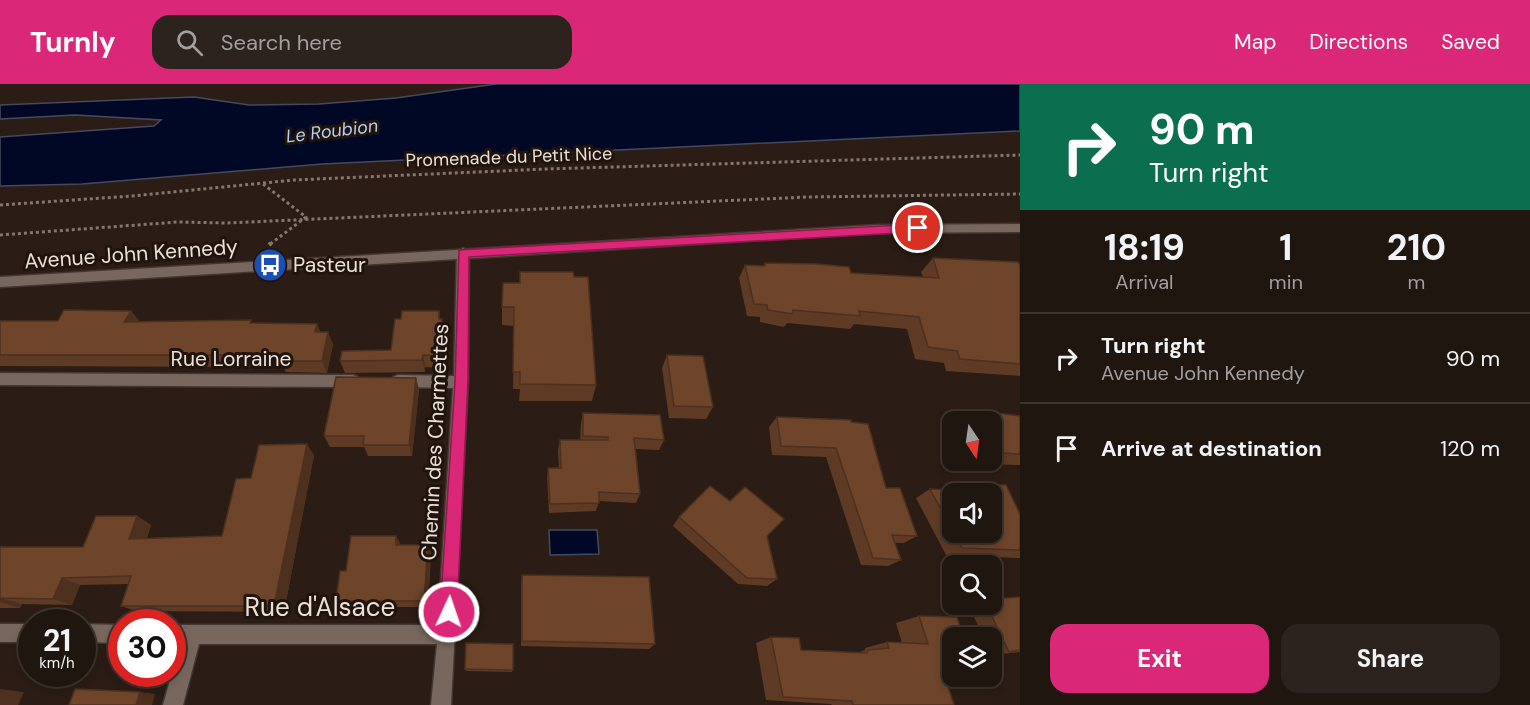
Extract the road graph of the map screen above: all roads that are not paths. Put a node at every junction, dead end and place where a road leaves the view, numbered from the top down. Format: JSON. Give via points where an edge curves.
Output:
{"nodes":[{"id":1,"x":1020,"y":228,"type":"edge"},
{"id":2,"x":463,"y":253,"type":"junction"},
{"id":3,"x":0,"y":282,"type":"edge"},
{"id":4,"x":0,"y":379,"type":"edge"},
{"id":5,"x":462,"y":382,"type":"junction"},
{"id":6,"x":0,"y":633,"type":"edge"},
{"id":7,"x":18,"y":633,"type":"edge"},
{"id":8,"x":186,"y":634,"type":"edge"},
{"id":9,"x":447,"y":635,"type":"junction"},
{"id":10,"x":175,"y":687,"type":"edge"},
{"id":11,"x":173,"y":705,"type":"edge"},
{"id":12,"x":441,"y":705,"type":"edge"}],
"edges":[{"from":1,"to":2,"type":"street","name":"Avenue John Kennedy","via":[[878,229]]},
{"from":2,"to":3,"type":"street","name":"Avenue John Kennedy"},
{"from":2,"to":5,"type":"street","name":"Chemin des Charmettes"},
{"from":4,"to":5,"type":"street","name":"Rue Lorraine"},
{"from":5,"to":9,"type":"street","name":"Chemin des Charmettes"},
{"from":6,"to":7,"type":"street"},
{"from":8,"to":9,"type":"street","name":"Rue d'Alsace"},
{"from":9,"to":12,"type":"street","name":"Chemin des Charmettes"},
{"from":10,"to":11,"type":"street","name":"Rue d'Alsace"}]}
